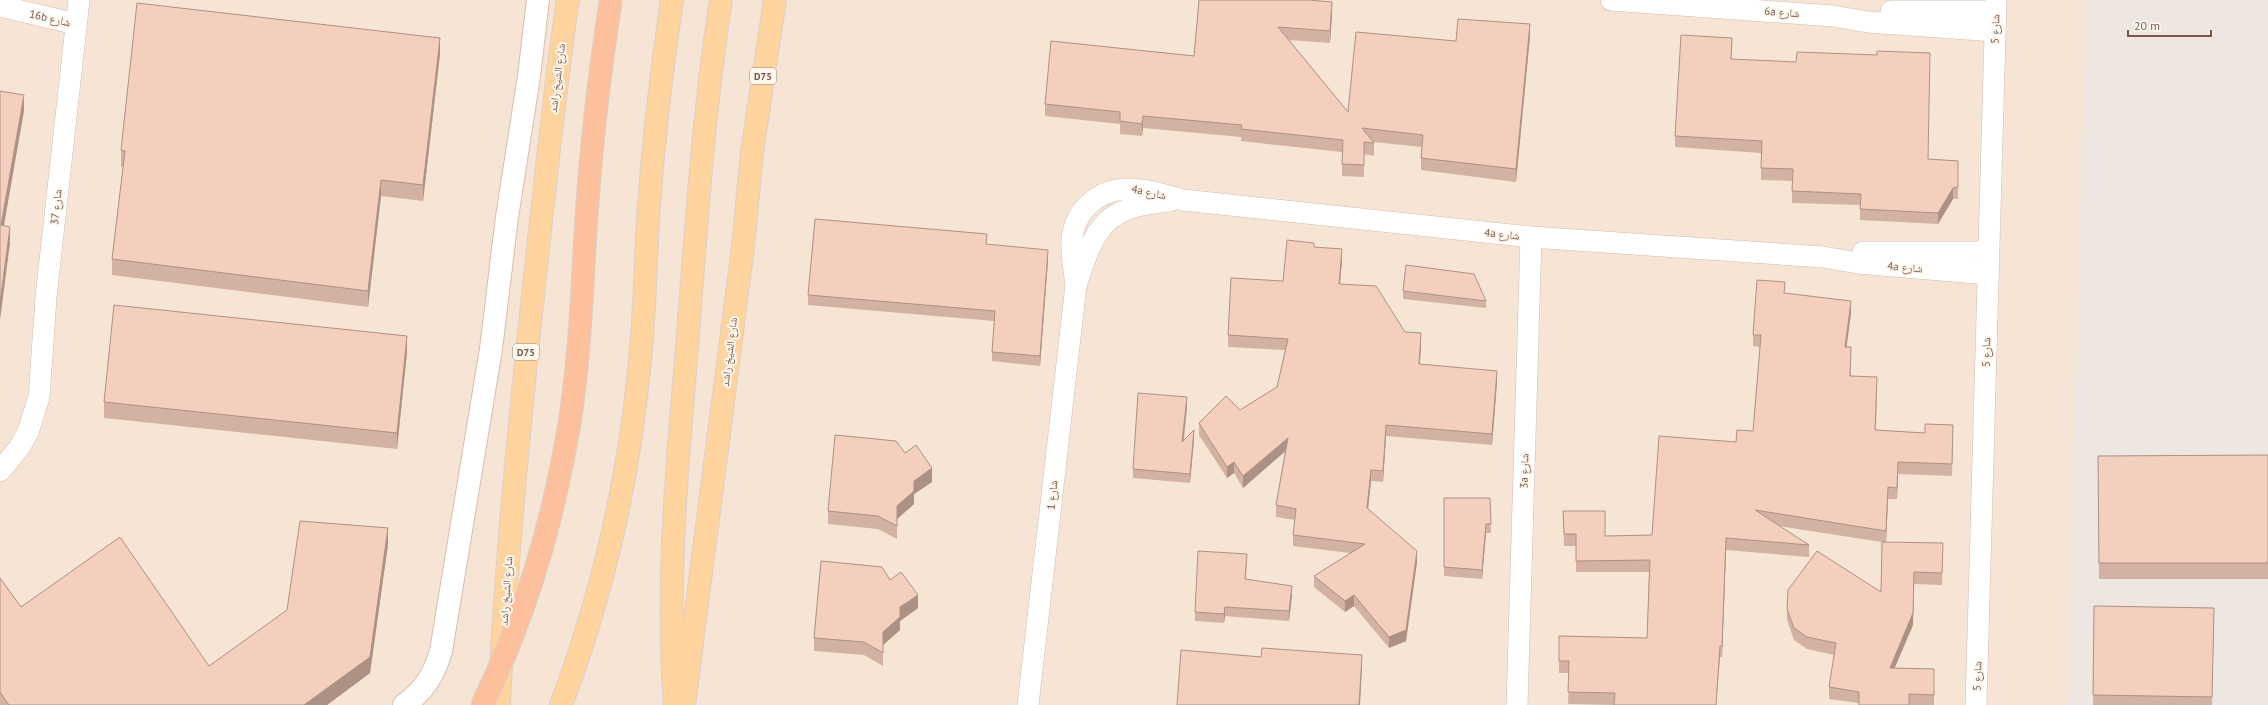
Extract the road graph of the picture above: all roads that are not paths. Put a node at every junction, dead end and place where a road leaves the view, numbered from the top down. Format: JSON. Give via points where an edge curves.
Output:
{"nodes":[{"id":1,"x":78,"y":0,"type":"edge"},
{"id":2,"x":538,"y":0,"type":"edge"},
{"id":3,"x":568,"y":0,"type":"edge"},
{"id":4,"x":610,"y":0,"type":"edge"},
{"id":5,"x":672,"y":0,"type":"edge"},
{"id":6,"x":721,"y":0,"type":"edge"},
{"id":7,"x":775,"y":0,"type":"edge"},
{"id":8,"x":1611,"y":0,"type":"edge"},
{"id":9,"x":0,"y":6,"type":"edge"},
{"id":10,"x":1995,"y":14,"type":"edge"},
{"id":11,"x":76,"y":24,"type":"junction"},
{"id":12,"x":1094,"y":199,"type":"joint"},
{"id":13,"x":1182,"y":200,"type":"junction"},
{"id":14,"x":1111,"y":218,"type":"joint"},
{"id":15,"x":1531,"y":237,"type":"junction"},
{"id":16,"x":1988,"y":252,"type":"junction"},
{"id":17,"x":1823,"y":257,"type":"junction"},
{"id":18,"x":1988,"y":274,"type":"junction"},
{"id":19,"x":1076,"y":285,"type":"junction"},
{"id":20,"x":0,"y":471,"type":"edge"},
{"id":21,"x":404,"y":705,"type":"edge"},
{"id":22,"x":482,"y":705,"type":"edge"},
{"id":23,"x":499,"y":705,"type":"edge"},
{"id":24,"x":561,"y":705,"type":"edge"},
{"id":25,"x":674,"y":705,"type":"edge"},
{"id":26,"x":684,"y":705,"type":"edge"},
{"id":27,"x":1028,"y":705,"type":"edge"},
{"id":28,"x":1517,"y":705,"type":"edge"},
{"id":29,"x":1976,"y":705,"type":"edge"}],
"edges":[{"from":1,"to":11,"type":"street","name":"شارع 37"},
{"from":2,"to":21,"type":"main road","via":[[530,76],[507,217],[491,350],[441,652],[432,677],[420,692]]},
{"from":3,"to":23,"type":"main road","name":"شارع الشيخ راشد","number":"D75","via":[[558,63],[525,358],[511,506]]},
{"from":4,"to":22,"type":"highway","bridge":true,"via":[[596,116],[569,424],[550,516],[532,580],[512,636]]},
{"from":5,"to":24,"type":"main road","via":[[655,134],[642,340],[630,443],[602,581],[584,645]]},
{"from":6,"to":25,"type":"main road","via":[[713,50],[700,179],[673,516],[671,595]]},
{"from":7,"to":26,"type":"main road","name":"شارع الشيخ راشد","number":"D75","via":[[753,144],[743,247]]},
{"from":8,"to":10,"type":"street","name":"6a شارع","via":[[1833,16],[1868,22]]},
{"from":9,"to":11,"type":"street","name":"16b شارع"},
{"from":10,"to":16,"type":"street","name":"شارع 5"},
{"from":11,"to":20,"type":"street","name":"شارع 37","via":[[46,297],[40,396],[35,415],[19,448]]},
{"from":12,"to":13,"type":"street","name":"4a شارع","via":[[1122,188],[1137,188]]},
{"from":12,"to":19,"type":"street","name":"شارع 1","via":[[1079,216],[1072,238]]},
{"from":13,"to":14,"type":"street","name":"4a شارع","via":[[1138,205]]},
{"from":13,"to":15,"type":"street","name":"4a شارع"},
{"from":14,"to":19,"type":"street","name":"شارع 1","via":[[1091,241]]},
{"from":15,"to":17,"type":"street","name":"4a شارع"},
{"from":15,"to":28,"type":"street","name":"3a شارع"},
{"from":16,"to":17,"type":"street","name":"4a شارع","via":[[1878,251]]},
{"from":16,"to":18,"type":"street","name":"شارع 5"},
{"from":17,"to":18,"type":"street","name":"4a شارع","via":[[1858,263]]},
{"from":18,"to":29,"type":"street","name":"شارع 5"},
{"from":19,"to":27,"type":"street","name":"شارع 1"}]}
